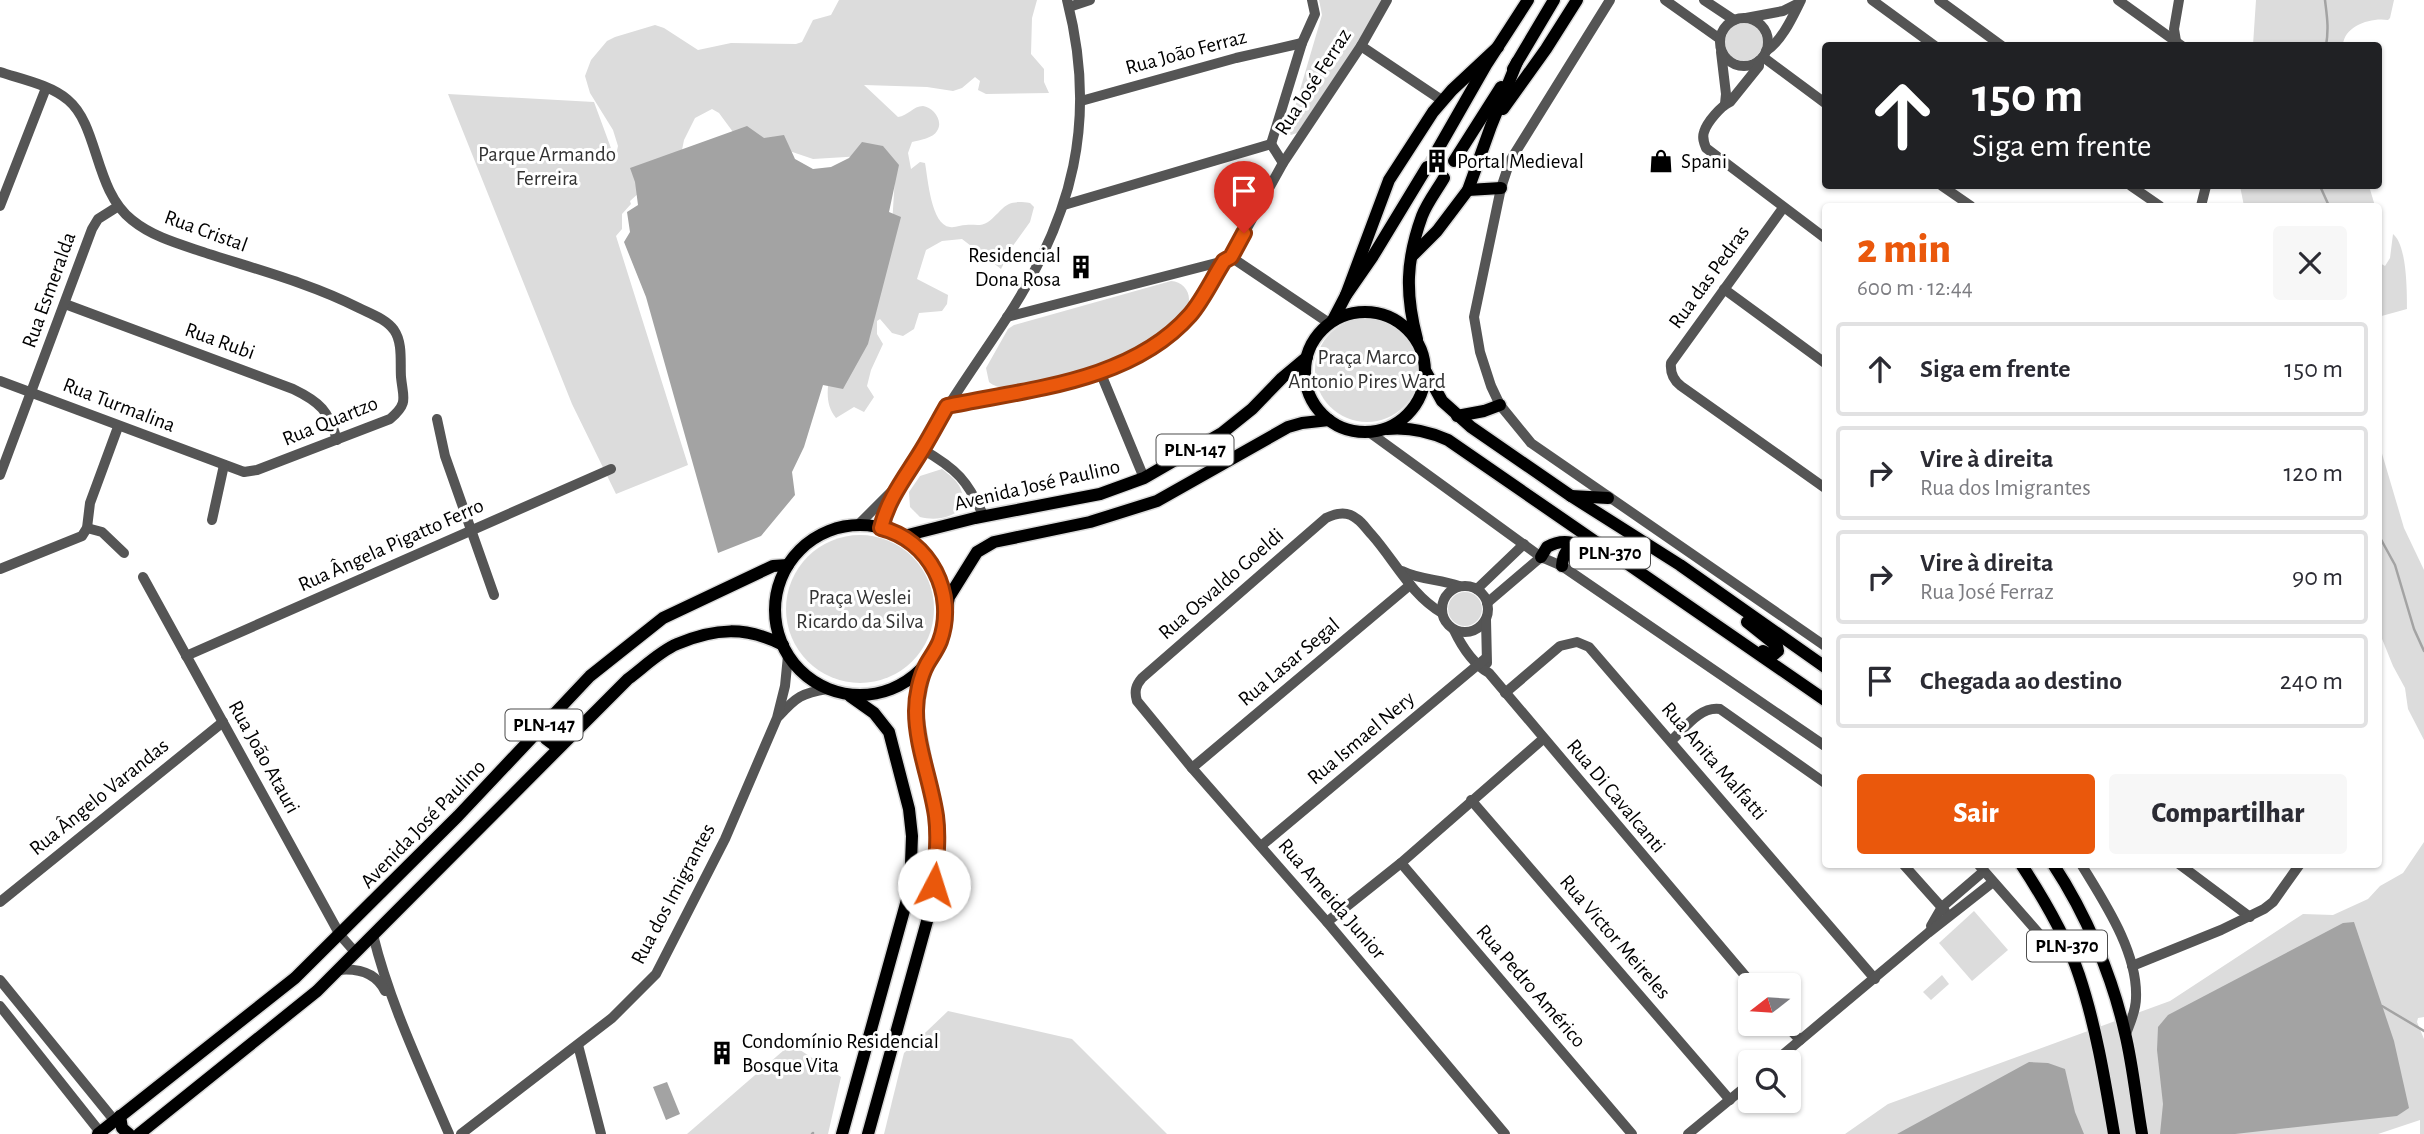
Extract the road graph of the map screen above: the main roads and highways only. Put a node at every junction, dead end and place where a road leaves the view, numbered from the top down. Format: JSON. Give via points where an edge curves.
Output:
{"nodes":[{"id":1,"x":1528,"y":0,"type":"edge"},
{"id":2,"x":1554,"y":0,"type":"edge"},
{"id":3,"x":1577,"y":0,"type":"edge"},
{"id":4,"x":1498,"y":47,"type":"junction"},
{"id":5,"x":1517,"y":62,"type":"junction"},
{"id":6,"x":1490,"y":126,"type":"junction"},
{"id":7,"x":1438,"y":149,"type":"tunnel mouth"},
{"id":8,"x":1454,"y":161,"type":"dead end"},
{"id":9,"x":1427,"y":167,"type":"tunnel mouth"},
{"id":10,"x":1444,"y":178,"type":"dead end"},
{"id":11,"x":1502,"y":188,"type":"road end"},
{"id":12,"x":1468,"y":190,"type":"junction"},
{"id":13,"x":1412,"y":256,"type":"junction"},
{"id":14,"x":1346,"y":295,"type":"junction"},
{"id":15,"x":1331,"y":321,"type":"junction"},
{"id":16,"x":1418,"y":342,"type":"junction"},
{"id":17,"x":1307,"y":357,"type":"junction"},
{"id":18,"x":1426,"y":372,"type":"junction"},
{"id":19,"x":1500,"y":405,"type":"road end"},
{"id":20,"x":1457,"y":416,"type":"junction"},
{"id":21,"x":1329,"y":420,"type":"junction"},
{"id":22,"x":1387,"y":429,"type":"junction"},
{"id":23,"x":1571,"y":496,"type":"junction"},
{"id":24,"x":1608,"y":498,"type":"road end"},
{"id":25,"x":904,"y":536,"type":"junction"},
{"id":26,"x":1579,"y":543,"type":"junction"},
{"id":27,"x":1541,"y":557,"type":"road end"},
{"id":28,"x":1626,"y":564,"type":"junction"},
{"id":29,"x":788,"y":565,"type":"junction"},
{"id":30,"x":1680,"y":565,"type":"junction"},
{"id":31,"x":1562,"y":566,"type":"road end"},
{"id":32,"x":946,"y":614,"type":"junction"},
{"id":33,"x":1726,"y":629,"type":"junction"},
{"id":34,"x":785,"y":651,"type":"junction"},
{"id":35,"x":1822,"y":665,"type":"edge"},
{"id":36,"x":925,"y":667,"type":"junction"},
{"id":37,"x":850,"y":695,"type":"junction"},
{"id":38,"x":1822,"y":698,"type":"edge"},
{"id":39,"x":541,"y":728,"type":"junction"},
{"id":40,"x":529,"y":741,"type":"junction"},
{"id":41,"x":558,"y":748,"type":"junction"},
{"id":42,"x":546,"y":759,"type":"junction"},
{"id":43,"x":2024,"y":868,"type":"edge"},
{"id":44,"x":2055,"y":868,"type":"edge"},
{"id":45,"x":259,"y":1007,"type":"junction"},
{"id":46,"x":273,"y":1026,"type":"junction"},
{"id":47,"x":117,"y":1118,"type":"junction"},
{"id":48,"x":99,"y":1133,"type":"edge"},
{"id":49,"x":129,"y":1134,"type":"edge"},
{"id":50,"x":139,"y":1134,"type":"edge"},
{"id":51,"x":842,"y":1134,"type":"edge"},
{"id":52,"x":868,"y":1134,"type":"edge"},
{"id":53,"x":2114,"y":1134,"type":"edge"},
{"id":54,"x":2142,"y":1134,"type":"edge"}],
"edges":[{"from":1,"to":4,"type":"main road"},
{"from":2,"to":5,"type":"main road"},
{"from":3,"to":6,"type":"main road"},
{"from":4,"to":7,"type":"main road"},
{"from":4,"to":14,"type":"main road","via":[[1433,112],[1389,180]]},
{"from":5,"to":6,"type":"main road"},
{"from":5,"to":8,"type":"main road"},
{"from":6,"to":12,"type":"main road"},
{"from":9,"to":14,"type":"main road"},
{"from":10,"to":13,"type":"main road","via":[[1422,214]]},
{"from":11,"to":12,"type":"main road"},
{"from":12,"to":13,"type":"main road"},
{"from":13,"to":16,"type":"main road","via":[[1409,306]]},
{"from":14,"to":15,"type":"main road"},
{"from":15,"to":16,"type":"main road","via":[[1356,312],[1380,313],[1401,323]]},
{"from":15,"to":17,"type":"main road","via":[[1315,338]]},
{"from":16,"to":18,"type":"main road","number":"PLN-370"},
{"from":17,"to":21,"type":"main road","via":[[1306,380],[1313,402]]},
{"from":17,"to":25,"type":"main road","name":"Avenida José Paulino","number":"PLN-147","via":[[1222,433],[1144,478],[1100,494]]},
{"from":18,"to":20,"type":"main road","number":"PLN-370","via":[[1437,394]]},
{"from":18,"to":22,"type":"main road","number":"PLN-370","via":[[1415,406]]},
{"from":19,"to":20,"type":"main road"},
{"from":20,"to":23,"type":"main road","number":"PLN-370"},
{"from":21,"to":22,"type":"main road","number":"PLN-370","via":[[1348,430]]},
{"from":21,"to":32,"type":"main road","number":"PLN-147","via":[[1288,427],[1157,502],[994,542],[977,552],[949,597]]},
{"from":22,"to":28,"type":"main road","number":"PLN-370","via":[[1404,427],[1448,440]]},
{"from":23,"to":24,"type":"main road"},
{"from":23,"to":30,"type":"main road","number":"PLN-370"},
{"from":25,"to":29,"type":"main road","via":[[858,524],[845,526],[822,533]]},
{"from":25,"to":32,"type":"main road","via":[[927,557],[942,584]]},
{"from":26,"to":27,"type":"main road","via":[[1555,543]]},
{"from":26,"to":28,"type":"main road"},
{"from":26,"to":31,"type":"main road","via":[[1566,551]]},
{"from":28,"to":33,"type":"main road","number":"PLN-370"},
{"from":29,"to":34,"type":"main road","via":[[775,607]]},
{"from":29,"to":39,"type":"main road","name":"Avenida José Paulino","number":"PLN-147","via":[[773,566],[663,618],[590,676]]},
{"from":30,"to":33,"type":"main road","via":[[1695,584],[1778,651],[1767,654]]},
{"from":30,"to":35,"type":"main road","number":"PLN-370"},
{"from":32,"to":36,"type":"main road","via":[[940,642]]},
{"from":33,"to":38,"type":"main road","number":"PLN-370"},
{"from":34,"to":37,"type":"main road","via":[[805,676]]},
{"from":34,"to":41,"type":"main road","name":"Avenida José Paulino","number":"PLN-147","via":[[755,633],[727,629],[675,644],[628,680]]},
{"from":36,"to":37,"type":"main road","via":[[891,691]]},
{"from":36,"to":52,"type":"main road","via":[[916,712],[936,818],[934,885]]},
{"from":37,"to":51,"type":"main road","via":[[874,713],[888,732],[912,836],[908,898]]},
{"from":39,"to":40,"type":"main road","name":"Avenida José Paulino","number":"PLN-147"},
{"from":39,"to":41,"type":"main road"},
{"from":40,"to":42,"type":"main road"},
{"from":40,"to":45,"type":"main road","name":"Avenida José Paulino","number":"PLN-147","via":[[340,935]]},
{"from":41,"to":42,"type":"main road","name":"Avenida José Paulino","number":"PLN-147"},
{"from":42,"to":46,"type":"main road","name":"Avenida José Paulino","number":"PLN-147","via":[[317,991]]},
{"from":43,"to":53,"type":"main road","number":"PLN-370","via":[[2067,946],[2088,1003]]},
{"from":44,"to":54,"type":"main road","number":"PLN-370","via":[[2091,934],[2116,996]]},
{"from":45,"to":46,"type":"main road"},
{"from":45,"to":47,"type":"main road","name":"Avenida José Paulino","number":"PLN-147"},
{"from":46,"to":50,"type":"main road","name":"Avenida José Paulino","number":"PLN-147"},
{"from":47,"to":48,"type":"main road","name":"Avenida José Paulino","number":"PLN-147"},
{"from":47,"to":49,"type":"main road"}]}
